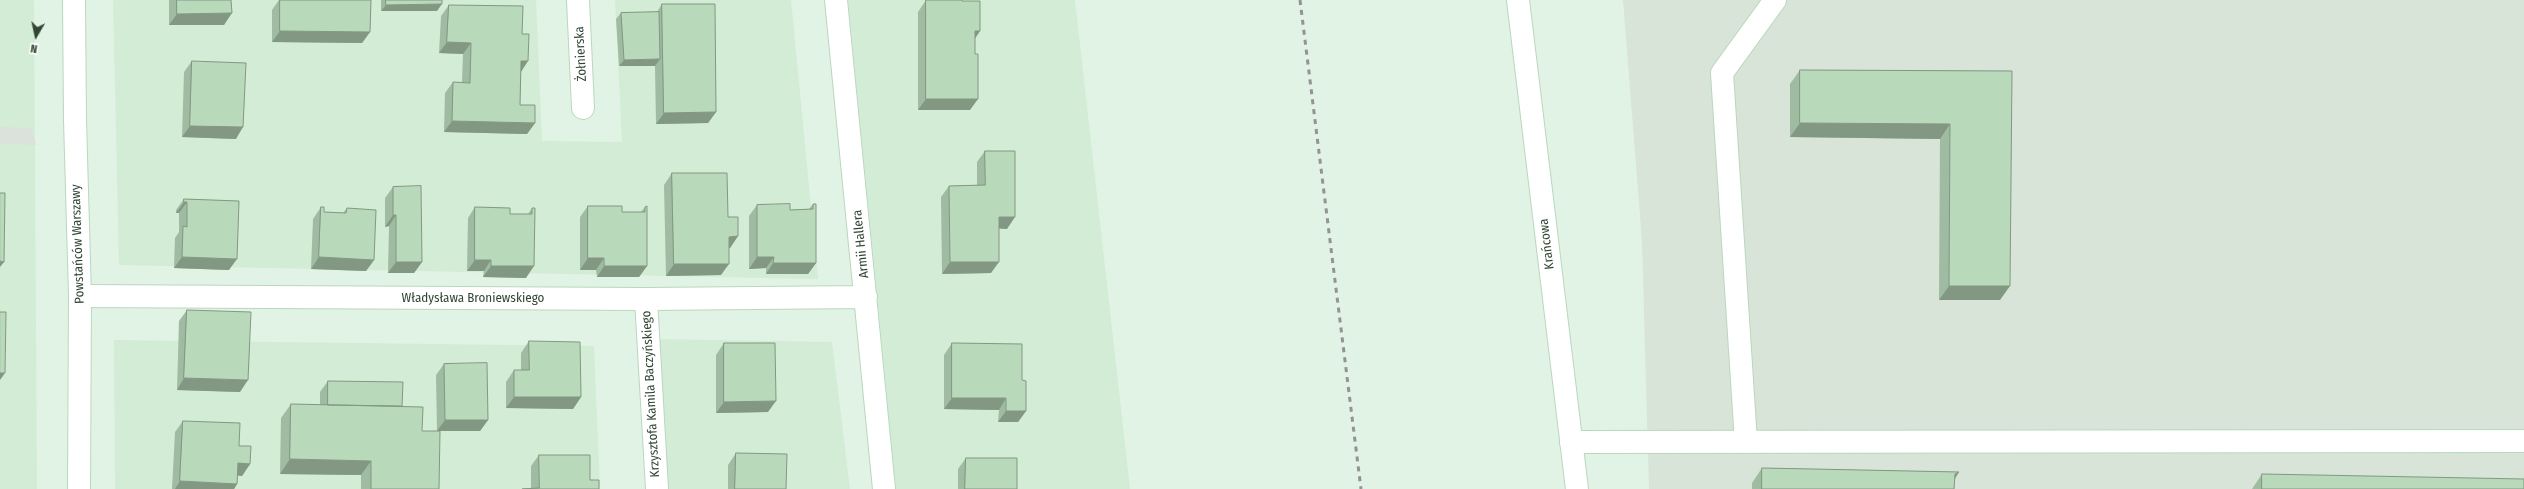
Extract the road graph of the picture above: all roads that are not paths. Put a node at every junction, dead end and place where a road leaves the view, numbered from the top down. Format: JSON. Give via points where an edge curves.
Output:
{"nodes":[{"id":1,"x":74,"y":0,"type":"edge"},
{"id":2,"x":578,"y":0,"type":"edge"},
{"id":3,"x":836,"y":0,"type":"edge"},
{"id":4,"x":1518,"y":0,"type":"edge"},
{"id":5,"x":1774,"y":0,"type":"edge"},
{"id":6,"x":583,"y":108,"type":"dead end"},
{"id":7,"x":80,"y":296,"type":"junction"},
{"id":8,"x":866,"y":297,"type":"junction"},
{"id":9,"x":646,"y":299,"type":"junction"},
{"id":10,"x":2524,"y":441,"type":"edge"},
{"id":11,"x":1571,"y":442,"type":"junction"},
{"id":12,"x":1746,"y":442,"type":"junction"},
{"id":13,"x":79,"y":489,"type":"edge"},
{"id":14,"x":657,"y":489,"type":"edge"},
{"id":15,"x":884,"y":489,"type":"edge"},
{"id":16,"x":1577,"y":489,"type":"edge"}],
"edges":[{"from":1,"to":7,"type":"street","name":"Powstańców Warszawy"},
{"from":2,"to":6,"type":"street","name":"Żołnierska"},
{"from":3,"to":8,"type":"street","name":"Armii Hallera"},
{"from":4,"to":11,"type":"street","name":"Krańcowa"},
{"from":5,"to":12,"type":"street","via":[[1722,73]]},
{"from":7,"to":9,"type":"street","name":"Władysława Broniewskiego"},
{"from":7,"to":13,"type":"street","name":"Powstańców Warszawy"},
{"from":8,"to":9,"type":"street","name":"Władysława Broniewskiego"},
{"from":8,"to":15,"type":"street","name":"Armii Hallera"},
{"from":9,"to":14,"type":"street","name":"Krzysztofa Kamila Baczyńskiego"},
{"from":10,"to":12,"type":"street"},
{"from":11,"to":12,"type":"street"},
{"from":11,"to":16,"type":"street","name":"Krańcowa"}]}
